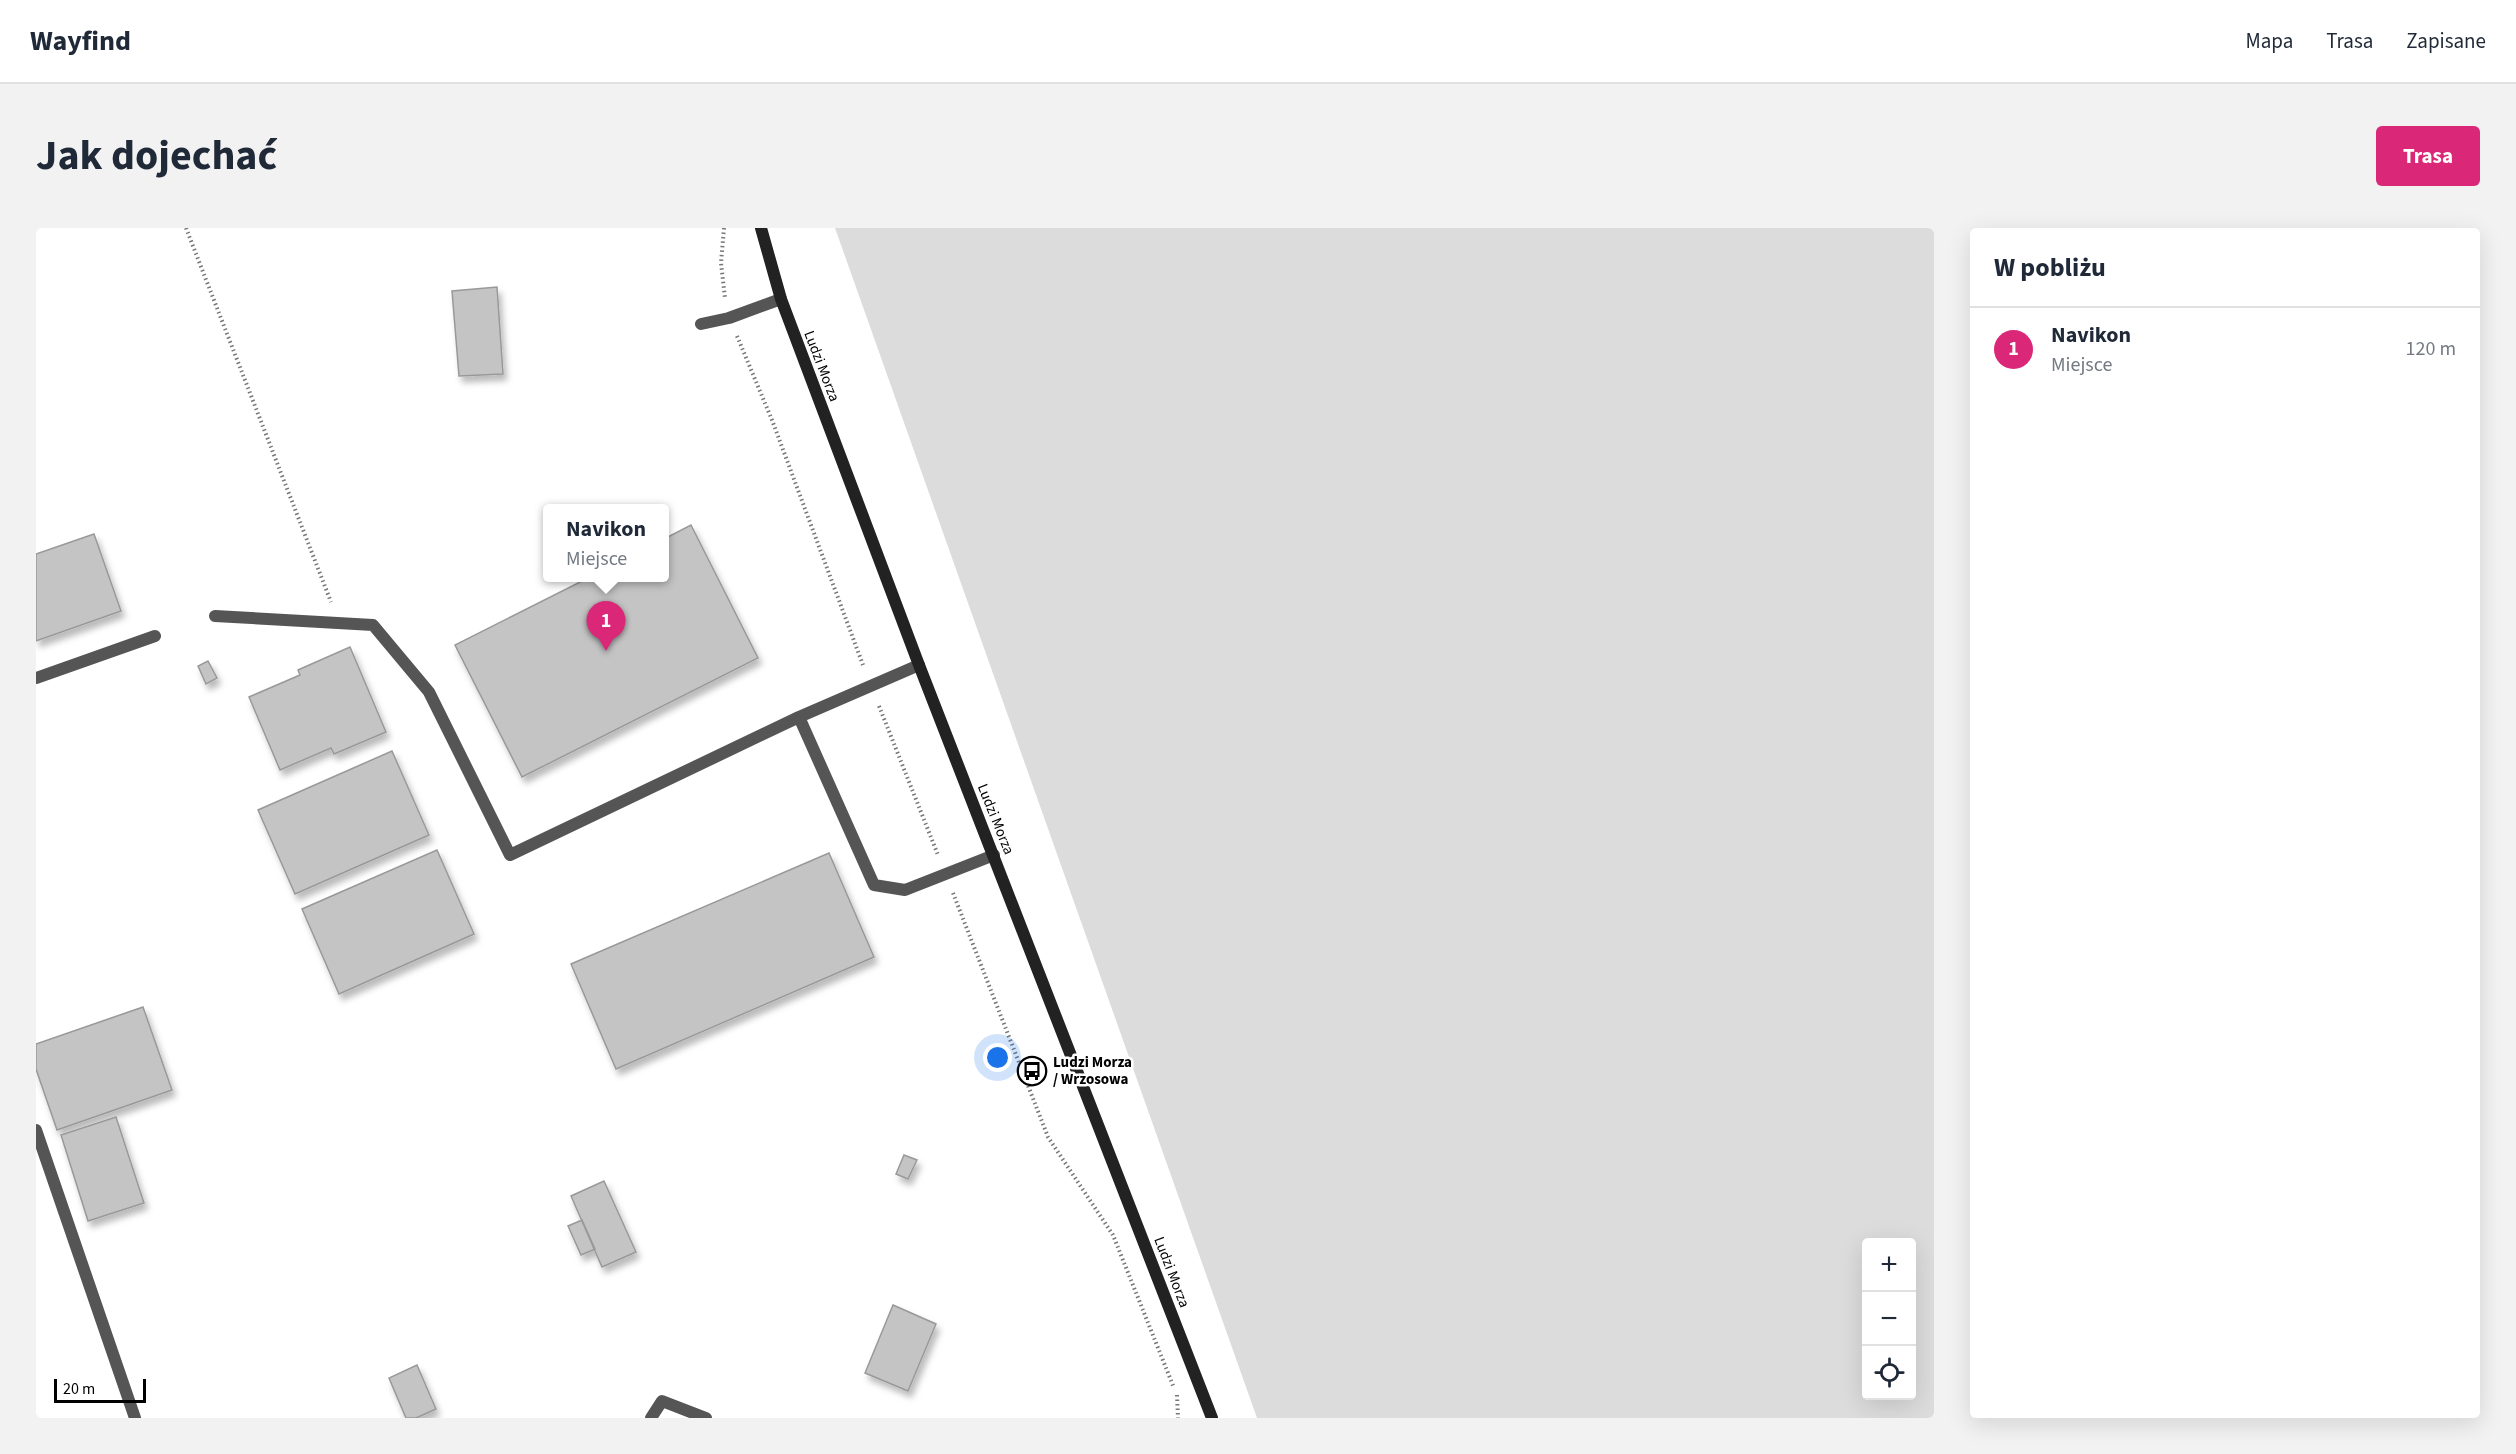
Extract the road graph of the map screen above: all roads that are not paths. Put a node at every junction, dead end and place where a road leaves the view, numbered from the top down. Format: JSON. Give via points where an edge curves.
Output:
{"nodes":[{"id":1,"x":761,"y":228,"type":"edge"},
{"id":2,"x":781,"y":300,"type":"junction"},
{"id":3,"x":701,"y":324,"type":"dead end"},
{"id":4,"x":215,"y":616,"type":"dead end"},
{"id":5,"x":155,"y":636,"type":"dead end"},
{"id":6,"x":919,"y":665,"type":"junction"},
{"id":7,"x":36,"y":678,"type":"edge"},
{"id":8,"x":799,"y":717,"type":"junction"},
{"id":9,"x":994,"y":855,"type":"junction"},
{"id":10,"x":36,"y":1130,"type":"edge"},
{"id":11,"x":135,"y":1418,"type":"edge"},
{"id":12,"x":651,"y":1418,"type":"edge"},
{"id":13,"x":706,"y":1418,"type":"edge"},
{"id":14,"x":1212,"y":1418,"type":"edge"}],
"edges":[{"from":1,"to":2,"type":"street","name":"Ludzi Morza"},
{"from":2,"to":3,"type":"street"},
{"from":2,"to":6,"type":"street","name":"Ludzi Morza"},
{"from":4,"to":8,"type":"street","via":[[373,625],[429,692],[510,855]]},
{"from":5,"to":7,"type":"street"},
{"from":6,"to":8,"type":"street"},
{"from":6,"to":9,"type":"street","name":"Ludzi Morza"},
{"from":8,"to":9,"type":"street","via":[[874,885],[905,890]]},
{"from":9,"to":14,"type":"street","name":"Ludzi Morza"},
{"from":10,"to":11,"type":"street"},
{"from":12,"to":13,"type":"street","via":[[662,1401]]}]}
